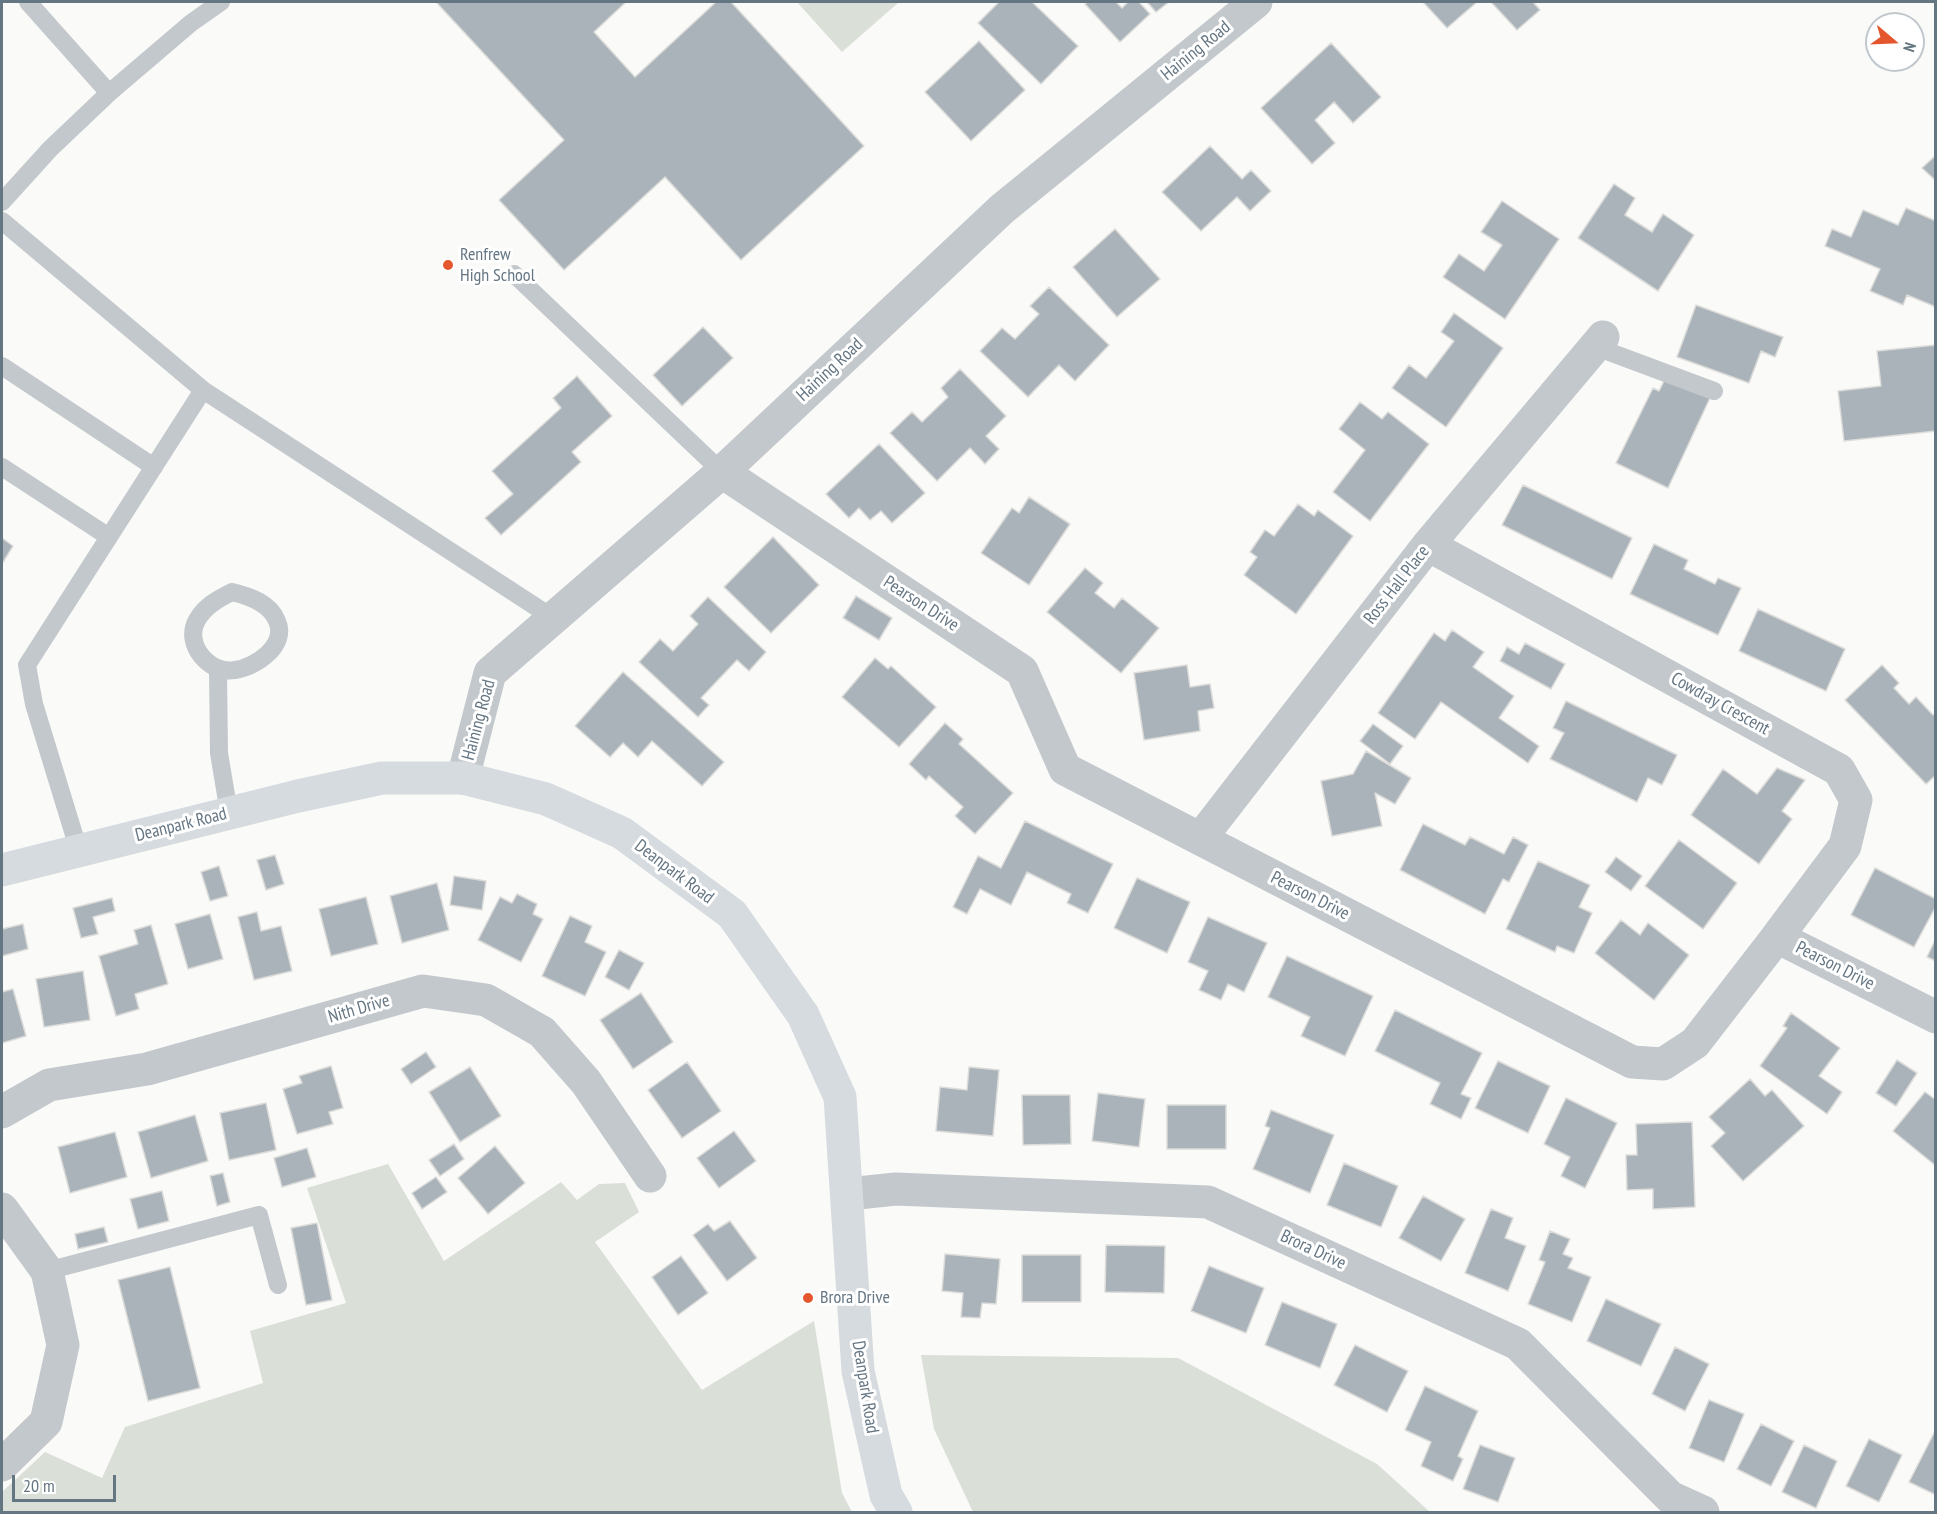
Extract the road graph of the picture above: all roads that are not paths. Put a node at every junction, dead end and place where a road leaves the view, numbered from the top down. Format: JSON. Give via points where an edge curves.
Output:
{"nodes":[{"id":1,"x":28,"y":2,"type":"edge"},
{"id":2,"x":221,"y":2,"type":"edge"},
{"id":3,"x":1253,"y":3,"type":"edge"},
{"id":4,"x":109,"y":93,"type":"junction"},
{"id":5,"x":2,"y":202,"type":"edge"},
{"id":6,"x":2,"y":222,"type":"edge"},
{"id":7,"x":514,"y":274,"type":"dead end"},
{"id":8,"x":1599,"y":342,"type":"joint"},
{"id":9,"x":2,"y":366,"type":"edge"},
{"id":10,"x":203,"y":390,"type":"junction"},
{"id":11,"x":1714,"y":391,"type":"dead end"},
{"id":12,"x":2,"y":467,"type":"edge"},
{"id":13,"x":154,"y":467,"type":"junction"},
{"id":14,"x":722,"y":472,"type":"junction"},
{"id":15,"x":109,"y":537,"type":"junction"},
{"id":16,"x":1428,"y":545,"type":"junction"},
{"id":17,"x":553,"y":618,"type":"junction"},
{"id":18,"x":218,"y":670,"type":"junction"},
{"id":19,"x":463,"y":778,"type":"junction"},
{"id":20,"x":229,"y":813,"type":"junction"},
{"id":21,"x":1200,"y":839,"type":"junction"},
{"id":22,"x":79,"y":851,"type":"junction"},
{"id":23,"x":2,"y":870,"type":"edge"},
{"id":24,"x":1777,"y":937,"type":"junction"},
{"id":25,"x":1935,"y":1017,"type":"edge"},
{"id":26,"x":2,"y":1112,"type":"edge"},
{"id":27,"x":650,"y":1176,"type":"dead end"},
{"id":28,"x":848,"y":1194,"type":"junction"},
{"id":29,"x":2,"y":1209,"type":"edge"},
{"id":30,"x":46,"y":1271,"type":"junction"},
{"id":31,"x":278,"y":1285,"type":"dead end"},
{"id":32,"x":2,"y":1465,"type":"edge"},
{"id":33,"x":896,"y":1512,"type":"edge"},
{"id":34,"x":1702,"y":1512,"type":"edge"}],
"edges":[{"from":1,"to":4,"type":"lane"},
{"from":2,"to":4,"type":"lane"},
{"from":3,"to":14,"type":"street","name":"Haining Road","via":[[1002,209]]},
{"from":4,"to":5,"type":"lane"},
{"from":6,"to":10,"type":"lane"},
{"from":7,"to":14,"type":"lane"},
{"from":8,"to":11,"type":"lane"},
{"from":8,"to":16,"type":"street","name":"Ross Hall Place"},
{"from":9,"to":13,"type":"lane"},
{"from":10,"to":13,"type":"lane"},
{"from":10,"to":17,"type":"lane"},
{"from":12,"to":15,"type":"lane"},
{"from":13,"to":15,"type":"lane"},
{"from":14,"to":17,"type":"street","name":"Haining Road"},
{"from":14,"to":21,"type":"street","name":"Pearson Drive","via":[[1022,670],[1065,769]]},
{"from":15,"to":22,"type":"lane","via":[[27,665],[34,704]]},
{"from":16,"to":21,"type":"street","name":"Ross Hall Place"},
{"from":16,"to":24,"type":"street","name":"Cowdray Crescent","via":[[1839,770],[1856,800],[1845,846]]},
{"from":17,"to":19,"type":"street","name":"Haining Road","via":[[490,673]]},
{"from":18,"to":18,"type":"lane","via":[[197,651],[193,638],[195,622],[205,609],[232,592],[249,596],[264,605],[277,621],[275,645],[251,665],[235,671]]},
{"from":18,"to":20,"type":"lane","via":[[219,753]]},
{"from":19,"to":20,"type":"street","name":"Deanpark Road","via":[[382,778]]},
{"from":19,"to":28,"type":"street","name":"Deanpark Road","via":[[546,799],[622,833],[732,914],[804,1015],[840,1097]]},
{"from":20,"to":22,"type":"street","name":"Deanpark Road"},
{"from":21,"to":24,"type":"street","name":"Pearson Drive","via":[[1632,1062],[1662,1064],[1695,1043]]},
{"from":22,"to":23,"type":"street","name":"Deanpark Road"},
{"from":24,"to":25,"type":"street","name":"Pearson Drive"},
{"from":26,"to":27,"type":"street","name":"Nith Drive","via":[[49,1085],[147,1069],[423,991],[486,1000],[542,1032],[586,1082]]},
{"from":28,"to":33,"type":"street","name":"Deanpark Road","via":[[858,1371],[886,1495]]},
{"from":28,"to":34,"type":"street","name":"Brora Drive","via":[[896,1189],[1208,1202],[1518,1344],[1670,1497]]},
{"from":29,"to":30,"type":"street"},
{"from":30,"to":31,"type":"lane","via":[[259,1215]]},
{"from":30,"to":32,"type":"street","via":[[63,1345],[46,1422]]}]}
